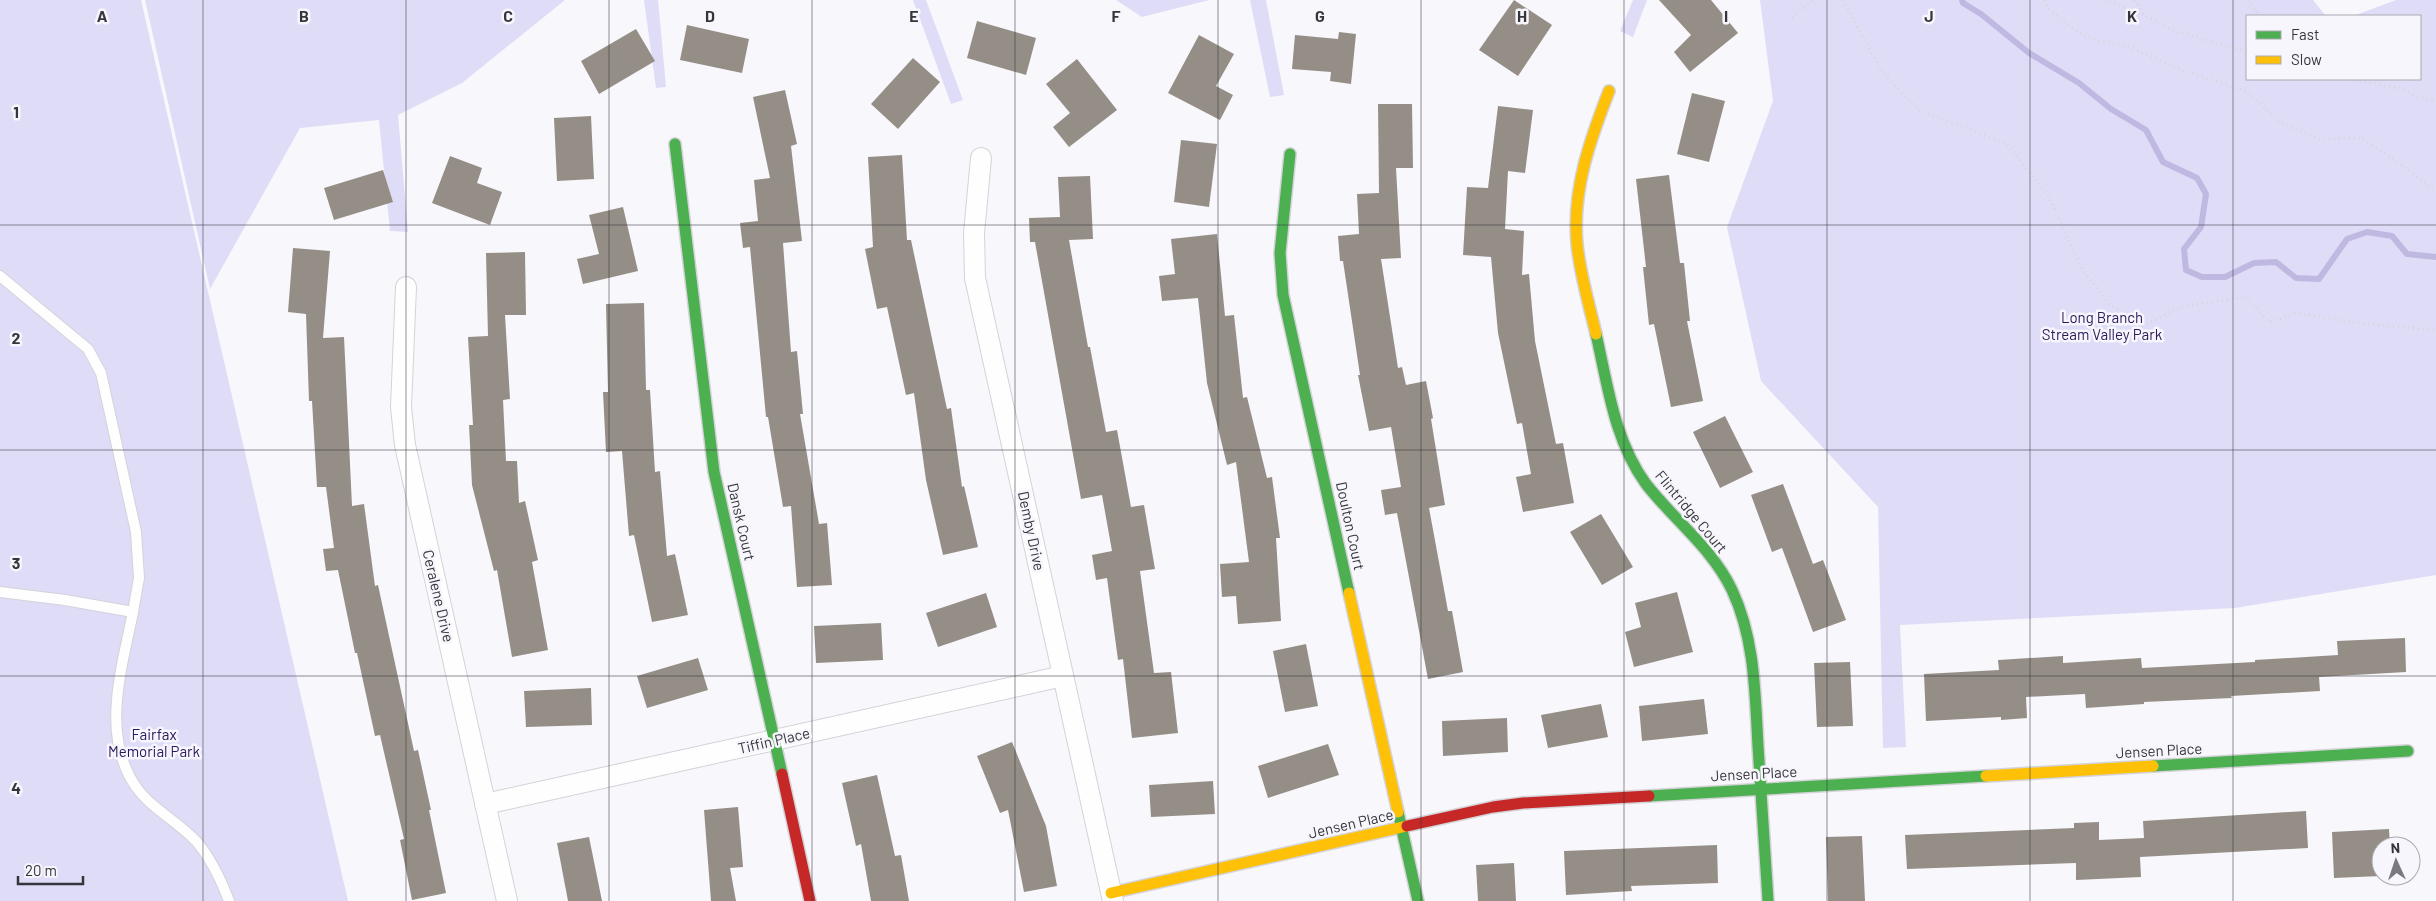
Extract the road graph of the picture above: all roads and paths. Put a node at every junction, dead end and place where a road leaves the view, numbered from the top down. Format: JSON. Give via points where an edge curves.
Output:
{"nodes":[{"id":1,"x":1814,"y":0,"type":"edge"},
{"id":2,"x":1843,"y":0,"type":"edge"},
{"id":3,"x":2045,"y":0,"type":"edge"},
{"id":4,"x":2105,"y":0,"type":"edge"},
{"id":5,"x":2135,"y":0,"type":"edge"},
{"id":6,"x":2248,"y":0,"type":"edge"},
{"id":7,"x":2144,"y":15,"type":"junction"},
{"id":8,"x":2258,"y":15,"type":"edge"},
{"id":9,"x":1792,"y":18,"type":"dead end"},
{"id":10,"x":2246,"y":52,"type":"edge"},
{"id":11,"x":2355,"y":80,"type":"edge"},
{"id":12,"x":1609,"y":90,"type":"dead end"},
{"id":13,"x":2436,"y":101,"type":"edge"},
{"id":14,"x":675,"y":144,"type":"dead end"},
{"id":15,"x":1290,"y":154,"type":"dead end"},
{"id":16,"x":982,"y":158,"type":"dead end"},
{"id":17,"x":2436,"y":192,"type":"edge"},
{"id":18,"x":0,"y":276,"type":"edge"},
{"id":19,"x":406,"y":287,"type":"dead end"},
{"id":20,"x":2436,"y":330,"type":"edge"},
{"id":21,"x":0,"y":592,"type":"edge"},
{"id":22,"x":134,"y":612,"type":"junction"},
{"id":23,"x":1063,"y":676,"type":"junction"},
{"id":24,"x":775,"y":741,"type":"junction"},
{"id":25,"x":2408,"y":751,"type":"dead end"},
{"id":26,"x":1761,"y":789,"type":"junction"},
{"id":27,"x":485,"y":804,"type":"junction"},
{"id":28,"x":1401,"y":828,"type":"junction"},
{"id":29,"x":1112,"y":897,"type":"edge"},
{"id":30,"x":229,"y":901,"type":"edge"},
{"id":31,"x":508,"y":901,"type":"edge"},
{"id":32,"x":810,"y":901,"type":"edge"},
{"id":33,"x":1418,"y":901,"type":"edge"},
{"id":34,"x":1768,"y":901,"type":"edge"}],
"edges":[{"from":1,"to":9,"type":"path"},
{"from":2,"to":20,"type":"path","via":[[1882,70],[1918,110],[2006,143],[2049,197],[2080,266],[2109,304],[2143,326],[2183,306],[2246,297],[2269,322],[2296,313]]},
{"from":3,"to":17,"type":"path","via":[[2047,8],[2082,36],[2128,46],[2174,67],[2248,92],[2280,123],[2319,139],[2361,138]]},
{"from":4,"to":7,"type":"path"},
{"from":5,"to":7,"type":"path"},
{"from":6,"to":8,"type":"path"},
{"from":7,"to":10,"type":"path","via":[[2175,31]]},
{"from":11,"to":13,"type":"path","via":[[2404,89],[2415,96]]},
{"from":12,"to":26,"type":"street","name":"Flintridge Court","via":[[1591,136],[1578,186],[1575,228],[1579,263],[1615,418],[1626,449],[1660,503],[1717,565],[1742,616],[1753,664]]},
{"from":14,"to":24,"type":"street","name":"Dansk Court","via":[[714,472]]},
{"from":15,"to":28,"type":"street","name":"Doulton Court","via":[[1280,253],[1283,295]]},
{"from":16,"to":23,"type":"street","name":"Demby Drive","via":[[974,233],[975,278]]},
{"from":18,"to":22,"type":"lane","via":[[88,349],[101,373],[136,532],[139,578]]},
{"from":19,"to":27,"type":"street","name":"Ceralene Drive","via":[[401,406],[405,445]]},
{"from":21,"to":22,"type":"lane"},
{"from":22,"to":30,"type":"lane","via":[[115,714],[125,767],[137,788],[196,841],[220,877]]},
{"from":23,"to":24,"type":"street","name":"Tiffin Place"},
{"from":23,"to":29,"type":"street","name":"Demby Drive"},
{"from":24,"to":27,"type":"street","name":"Tiffin Place"},
{"from":24,"to":32,"type":"street","name":"Dansk Court"},
{"from":25,"to":26,"type":"street","name":"Jensen Place"},
{"from":26,"to":28,"type":"street","name":"Jensen Place","via":[[1523,803]]},
{"from":26,"to":34,"type":"street","name":"Flintridge Court"},
{"from":27,"to":31,"type":"street","name":"Ceralene Drive"},
{"from":28,"to":29,"type":"street","name":"Jensen Place"},
{"from":28,"to":33,"type":"street","name":"Doulton Court"}]}
